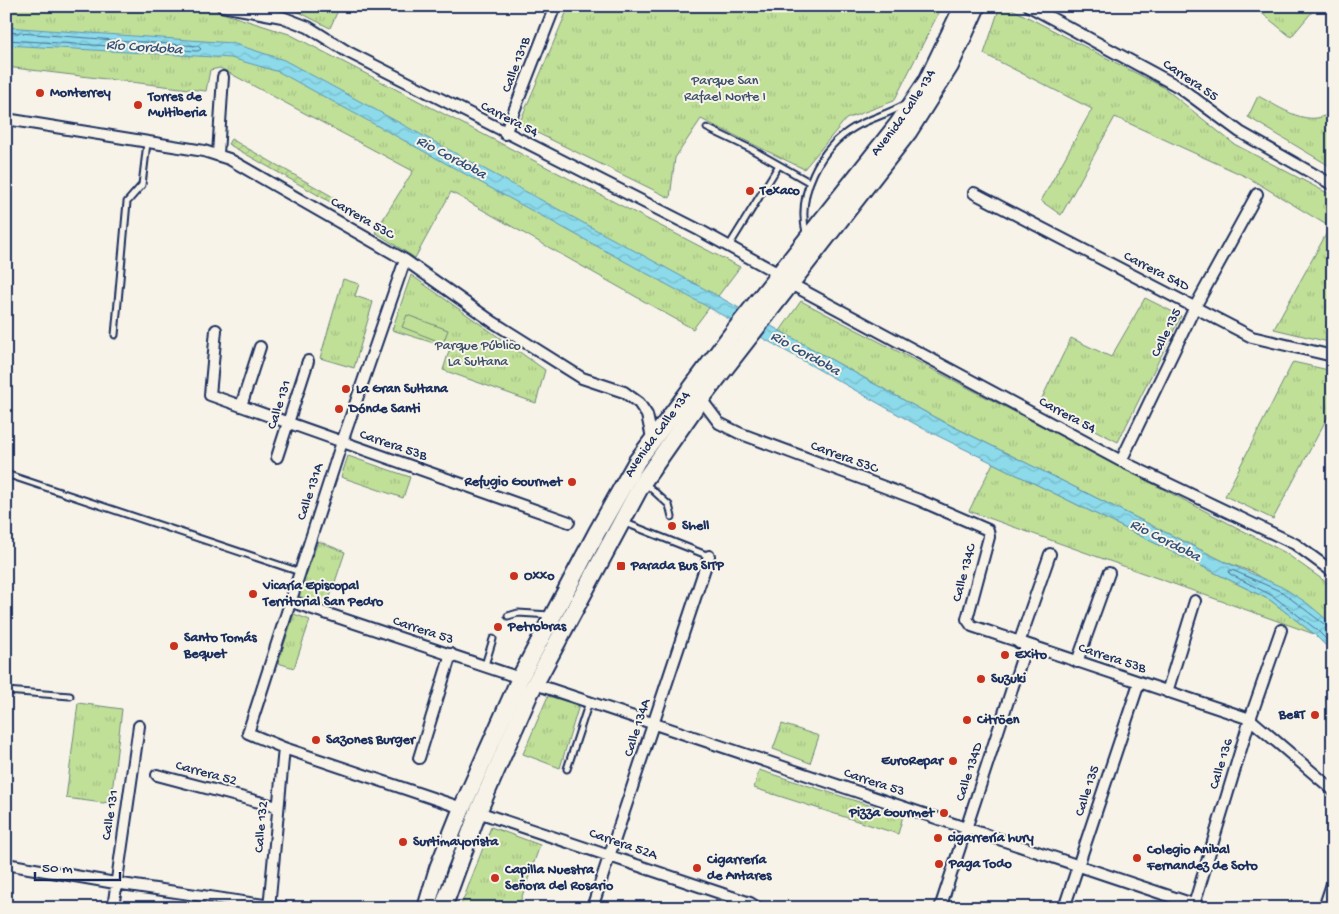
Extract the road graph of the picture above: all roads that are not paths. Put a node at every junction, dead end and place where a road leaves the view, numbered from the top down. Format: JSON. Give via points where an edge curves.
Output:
{"nodes":[{"id":1,"x":222,"y":6,"type":"edge"},
{"id":2,"x":555,"y":6,"type":"edge"},
{"id":3,"x":963,"y":6,"type":"edge"},
{"id":4,"x":977,"y":6,"type":"edge"},
{"id":5,"x":1029,"y":6,"type":"edge"},
{"id":6,"x":223,"y":77,"type":"dead end"},
{"id":7,"x":917,"y":96,"type":"junction"},
{"id":8,"x":6,"y":119,"type":"edge"},
{"id":9,"x":707,"y":128,"type":"dead end"},
{"id":10,"x":505,"y":134,"type":"junction"},
{"id":11,"x":147,"y":143,"type":"junction"},
{"id":12,"x":218,"y":154,"type":"junction"},
{"id":13,"x":779,"y":165,"type":"junction"},
{"id":14,"x":809,"y":182,"type":"junction"},
{"id":15,"x":1333,"y":185,"type":"edge"},
{"id":16,"x":974,"y":193,"type":"dead end"},
{"id":17,"x":1257,"y":194,"type":"dead end"},
{"id":18,"x":807,"y":239,"type":"junction"},
{"id":19,"x":729,"y":246,"type":"junction"},
{"id":20,"x":405,"y":260,"type":"junction"},
{"id":21,"x":784,"y":278,"type":"junction"},
{"id":22,"x":1195,"y":307,"type":"junction"},
{"id":23,"x":216,"y":330,"type":"dead end"},
{"id":24,"x":115,"y":335,"type":"dead end"},
{"id":25,"x":737,"y":339,"type":"junction"},
{"id":26,"x":260,"y":347,"type":"dead end"},
{"id":27,"x":1333,"y":356,"type":"edge"},
{"id":28,"x":308,"y":361,"type":"dead end"},
{"id":29,"x":701,"y":399,"type":"junction"},
{"id":30,"x":241,"y":406,"type":"junction"},
{"id":31,"x":288,"y":422,"type":"junction"},
{"id":32,"x":652,"y":438,"type":"junction"},
{"id":33,"x":342,"y":442,"type":"junction"},
{"id":34,"x":277,"y":457,"type":"dead end"},
{"id":35,"x":1121,"y":460,"type":"junction"},
{"id":36,"x":6,"y":474,"type":"edge"},
{"id":37,"x":643,"y":482,"type":"junction"},
{"id":38,"x":672,"y":517,"type":"dead end"},
{"id":39,"x":622,"y":521,"type":"junction"},
{"id":40,"x":569,"y":522,"type":"dead end"},
{"id":41,"x":988,"y":530,"type":"joint"},
{"id":42,"x":664,"y":532,"type":"dead end"},
{"id":43,"x":660,"y":536,"type":"junction"},
{"id":44,"x":1050,"y":554,"type":"dead end"},
{"id":45,"x":709,"y":556,"type":"joint"},
{"id":46,"x":300,"y":572,"type":"junction"},
{"id":47,"x":1333,"y":572,"type":"edge"},
{"id":48,"x":1109,"y":573,"type":"dead end"},
{"id":49,"x":289,"y":601,"type":"junction"},
{"id":50,"x":1195,"y":601,"type":"dead end"},
{"id":51,"x":553,"y":615,"type":"junction"},
{"id":52,"x":508,"y":616,"type":"dead end"},
{"id":53,"x":969,"y":622,"type":"joint"},
{"id":54,"x":1281,"y":630,"type":"dead end"},
{"id":55,"x":493,"y":640,"type":"dead end"},
{"id":56,"x":1023,"y":644,"type":"junction"},
{"id":57,"x":451,"y":654,"type":"junction"},
{"id":58,"x":1077,"y":662,"type":"junction"},
{"id":59,"x":485,"y":665,"type":"junction"},
{"id":60,"x":528,"y":681,"type":"junction"},
{"id":61,"x":1139,"y":683,"type":"junction"},
{"id":62,"x":6,"y":691,"type":"edge"},
{"id":63,"x":1167,"y":692,"type":"junction"},
{"id":64,"x":70,"y":696,"type":"dead end"},
{"id":65,"x":589,"y":702,"type":"junction"},
{"id":66,"x":1250,"y":719,"type":"junction"},
{"id":67,"x":654,"y":724,"type":"junction"},
{"id":68,"x":139,"y":726,"type":"dead end"},
{"id":69,"x":284,"y":748,"type":"junction"},
{"id":70,"x":419,"y":758,"type":"dead end"},
{"id":71,"x":567,"y":769,"type":"dead end"},
{"id":72,"x":157,"y":776,"type":"dead end"},
{"id":73,"x":1333,"y":790,"type":"edge"},
{"id":74,"x":278,"y":807,"type":"junction"},
{"id":75,"x":462,"y":808,"type":"junction"},
{"id":76,"x":478,"y":812,"type":"junction"},
{"id":77,"x":966,"y":828,"type":"junction"},
{"id":78,"x":610,"y":855,"type":"junction"},
{"id":79,"x":6,"y":864,"type":"edge"},
{"id":80,"x":1078,"y":865,"type":"junction"},
{"id":81,"x":1333,"y":881,"type":"edge"},
{"id":82,"x":115,"y":883,"type":"junction"},
{"id":83,"x":1193,"y":906,"type":"edge"},
{"id":84,"x":269,"y":907,"type":"edge"},
{"id":85,"x":113,"y":908,"type":"edge"},
{"id":86,"x":284,"y":908,"type":"edge"},
{"id":87,"x":426,"y":908,"type":"edge"},
{"id":88,"x":443,"y":908,"type":"edge"},
{"id":89,"x":592,"y":908,"type":"edge"},
{"id":90,"x":758,"y":908,"type":"edge"},
{"id":91,"x":940,"y":908,"type":"edge"},
{"id":92,"x":1064,"y":908,"type":"edge"},
{"id":93,"x":1205,"y":908,"type":"edge"},
{"id":94,"x":1324,"y":908,"type":"edge"}],
"edges":[{"from":1,"to":10,"type":"street","name":"Carrera 54","via":[[282,17],[308,27],[348,52]]},
{"from":2,"to":10,"type":"street","name":"Calle 131B"},
{"from":3,"to":7,"type":"main road","name":"Avenida Calle 134","via":[[937,63]]},
{"from":4,"to":21,"type":"main road","name":"Avenida Calle 134","via":[[950,66],[922,113]]},
{"from":5,"to":15,"type":"street","name":"Carrera 55","via":[[1179,87],[1240,132]]},
{"from":6,"to":12,"type":"street"},
{"from":7,"to":14,"type":"lane","via":[[903,106],[852,128],[837,142]]},
{"from":7,"to":18,"type":"main road","name":"Avenida Calle 134"},
{"from":8,"to":11,"type":"street","name":"Carrera 53C"},
{"from":9,"to":13,"type":"lane"},
{"from":10,"to":19,"type":"street","name":"Carrera 54"},
{"from":11,"to":12,"type":"street","name":"Carrera 53C"},
{"from":11,"to":24,"type":"lane","via":[[142,185],[127,202]]},
{"from":12,"to":20,"type":"street","name":"Carrera 53C"},
{"from":13,"to":14,"type":"lane"},
{"from":13,"to":19,"type":"lane"},
{"from":14,"to":18,"type":"lane","via":[[803,218]]},
{"from":16,"to":22,"type":"street","name":"Carrera 54D"},
{"from":17,"to":22,"type":"street","name":"Calle 135"},
{"from":18,"to":21,"type":"main road","name":"Avenida Calle 134"},
{"from":19,"to":21,"type":"street","name":"Carrera 54"},
{"from":20,"to":32,"type":"street","name":"Carrera 53C","via":[[493,322],[582,378],[624,392],[639,403],[646,414]]},
{"from":20,"to":33,"type":"street","name":"Calle 131A"},
{"from":21,"to":25,"type":"main road","name":"Avenida Calle 134"},
{"from":21,"to":35,"type":"street","name":"Carrera 54"},
{"from":22,"to":27,"type":"street","name":"Carrera 54D","via":[[1252,337]]},
{"from":22,"to":35,"type":"street","name":"Calle 135"},
{"from":23,"to":30,"type":"street","name":"Carrera 53B","via":[[208,394]]},
{"from":25,"to":29,"type":"main road","name":"Avenida Calle 134"},
{"from":25,"to":32,"type":"main road","name":"Avenida Calle 134"},
{"from":26,"to":30,"type":"street"},
{"from":28,"to":31,"type":"street","name":"Calle 131"},
{"from":29,"to":37,"type":"main road","name":"Avenida Calle 134"},
{"from":29,"to":41,"type":"street","name":"Carrera 53C","via":[[720,423],[738,433],[919,500]]},
{"from":30,"to":31,"type":"street","name":"Carrera 53B"},
{"from":31,"to":33,"type":"street","name":"Carrera 53B"},
{"from":31,"to":34,"type":"street","name":"Calle 131"},
{"from":32,"to":51,"type":"main road","name":"Avenida Calle 134"},
{"from":33,"to":40,"type":"street","name":"Carrera 53B"},
{"from":33,"to":46,"type":"street","name":"Calle 131A"},
{"from":35,"to":47,"type":"street","name":"Carrera 54","via":[[1295,544]]},
{"from":36,"to":46,"type":"lane"},
{"from":37,"to":38,"type":"lane","via":[[668,505]]},
{"from":37,"to":39,"type":"main road","name":"Avenida Calle 134"},
{"from":39,"to":43,"type":"lane"},
{"from":39,"to":60,"type":"main road","name":"Avenida Calle 134"},
{"from":41,"to":53,"type":"street","name":"Calle 134C"},
{"from":42,"to":43,"type":"lane"},
{"from":43,"to":45,"type":"lane"},
{"from":44,"to":56,"type":"street","name":"Calle 134D"},
{"from":45,"to":67,"type":"street","name":"Calle 134A"},
{"from":46,"to":49,"type":"street","name":"Calle 131A"},
{"from":48,"to":58,"type":"street"},
{"from":49,"to":57,"type":"street","name":"Carrera 53"},
{"from":49,"to":69,"type":"street","name":"Calle 131A","via":[[248,733]]},
{"from":50,"to":63,"type":"street"},
{"from":51,"to":52,"type":"lane"},
{"from":51,"to":60,"type":"main road","name":"Avenida Calle 134"},
{"from":53,"to":56,"type":"street","name":"Carrera 53B","via":[[972,626]]},
{"from":54,"to":66,"type":"street","name":"Calle 136"},
{"from":55,"to":59,"type":"lane"},
{"from":56,"to":58,"type":"street","name":"Carrera 53B"},
{"from":56,"to":77,"type":"street","name":"Calle 134D"},
{"from":57,"to":59,"type":"street","name":"Carrera 53"},
{"from":57,"to":70,"type":"street"},
{"from":58,"to":61,"type":"street","name":"Carrera 53B"},
{"from":59,"to":60,"type":"street","name":"Carrera 53"},
{"from":60,"to":65,"type":"street","name":"Carrera 53"},
{"from":60,"to":75,"type":"main road","name":"Avenida Calle 134"},
{"from":60,"to":76,"type":"main road","name":"Avenida Calle 134"},
{"from":61,"to":63,"type":"street","name":"Carrera 53B"},
{"from":61,"to":80,"type":"street","name":"Calle 135"},
{"from":62,"to":64,"type":"lane"},
{"from":63,"to":66,"type":"street","name":"Carrera 53B"},
{"from":65,"to":67,"type":"street","name":"Carrera 53"},
{"from":65,"to":71,"type":"lane"},
{"from":66,"to":73,"type":"street"},
{"from":66,"to":83,"type":"street","name":"Calle 136"},
{"from":67,"to":77,"type":"street","name":"Carrera 53"},
{"from":67,"to":78,"type":"street","name":"Calle 134A"},
{"from":68,"to":82,"type":"street","name":"Calle 131"},
{"from":69,"to":74,"type":"street","name":"Calle 132"},
{"from":69,"to":75,"type":"street"},
{"from":72,"to":74,"type":"street","name":"Carrera 52"},
{"from":74,"to":84,"type":"street","name":"Calle 132"},
{"from":75,"to":87,"type":"main road","name":"Avenida Calle 134"},
{"from":76,"to":78,"type":"street","name":"Carrera 52A"},
{"from":76,"to":88,"type":"main road","name":"Avenida Calle 134"},
{"from":77,"to":80,"type":"street","name":"Carrera 53"},
{"from":77,"to":91,"type":"street","name":"Calle 134D"},
{"from":78,"to":89,"type":"street","name":"Calle 134A"},
{"from":78,"to":90,"type":"street","name":"Carrera 52A"},
{"from":79,"to":82,"type":"street"},
{"from":80,"to":83,"type":"street","name":"Carrera 53"},
{"from":80,"to":92,"type":"street","name":"Calle 135"},
{"from":81,"to":94,"type":"street"},
{"from":82,"to":84,"type":"street"},
{"from":82,"to":85,"type":"street","name":"Calle 131"},
{"from":83,"to":93,"type":"street","name":"Carrera 53"},
{"from":84,"to":86,"type":"street"}]}
